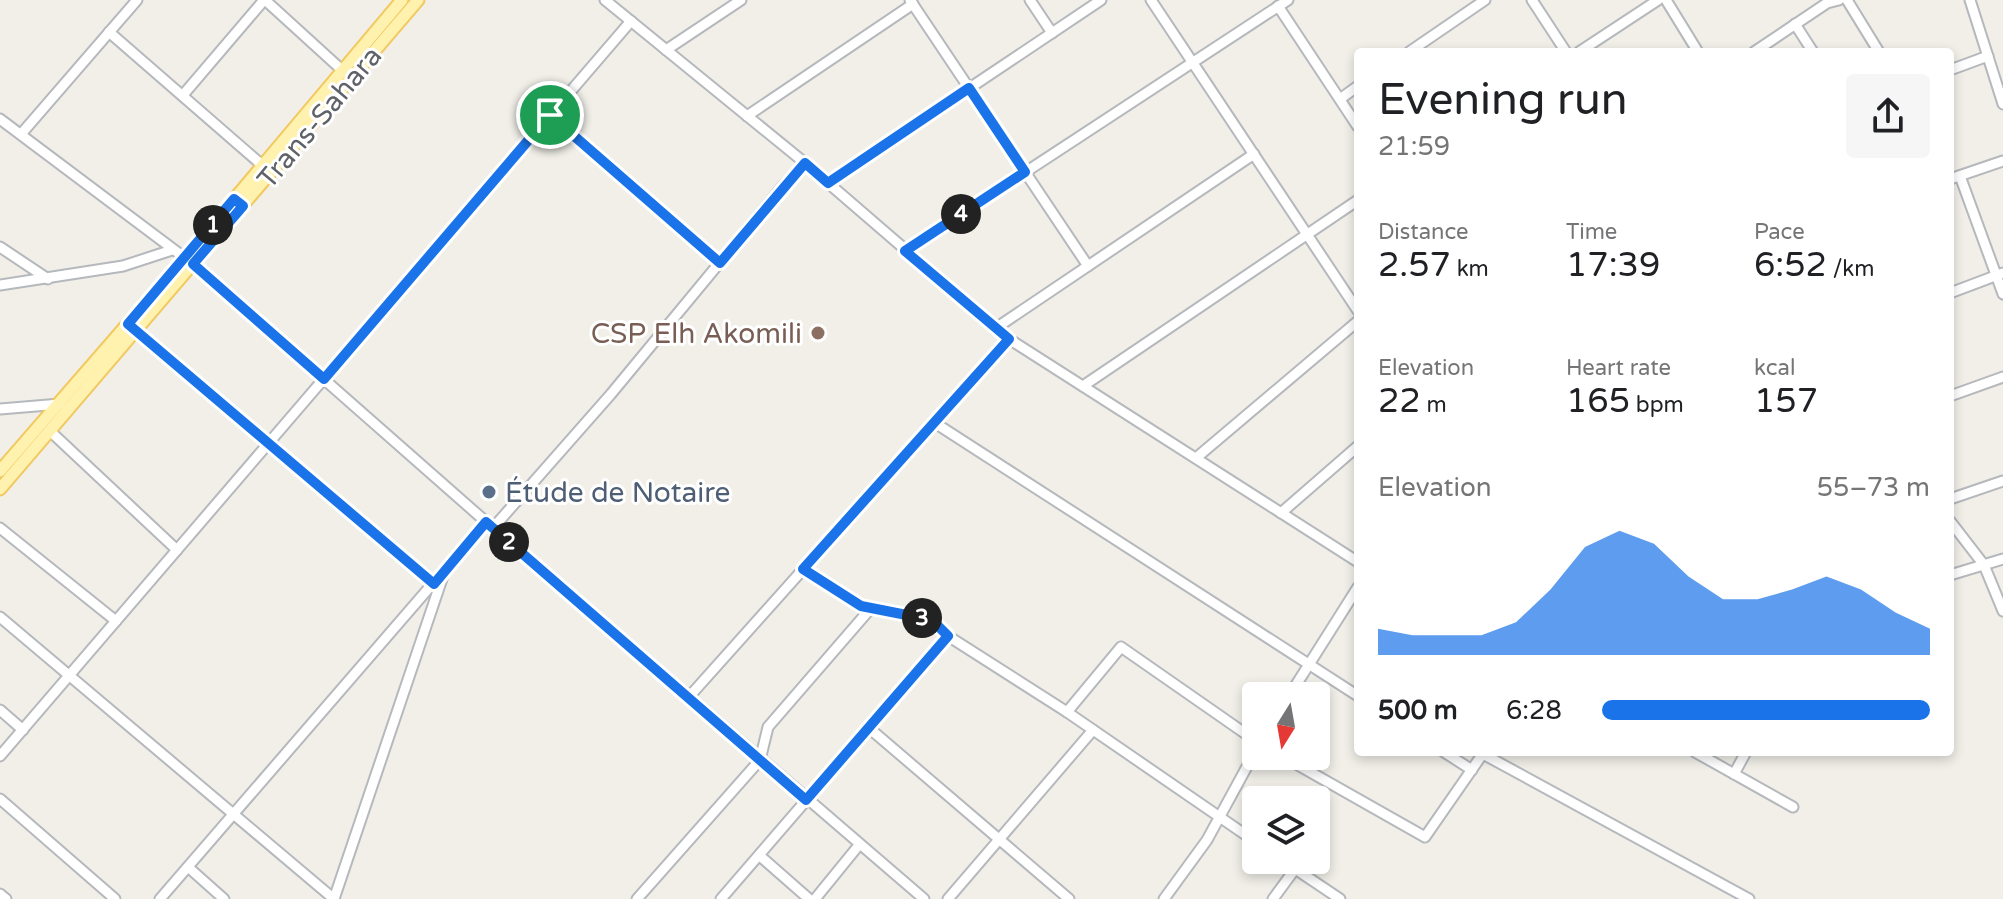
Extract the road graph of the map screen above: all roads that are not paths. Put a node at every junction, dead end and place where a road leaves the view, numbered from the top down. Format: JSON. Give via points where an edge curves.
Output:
{"nodes":[{"id":1,"x":135,"y":0,"type":"edge"},
{"id":2,"x":265,"y":0,"type":"edge"},
{"id":3,"x":402,"y":0,"type":"edge"},
{"id":4,"x":418,"y":0,"type":"edge"},
{"id":5,"x":605,"y":0,"type":"edge"},
{"id":6,"x":741,"y":0,"type":"edge"},
{"id":7,"x":1030,"y":0,"type":"edge"},
{"id":8,"x":1101,"y":0,"type":"edge"},
{"id":9,"x":1151,"y":0,"type":"edge"},
{"id":10,"x":1288,"y":0,"type":"edge"},
{"id":11,"x":1485,"y":0,"type":"edge"},
{"id":12,"x":1532,"y":0,"type":"edge"},
{"id":13,"x":1658,"y":0,"type":"edge"},
{"id":14,"x":1666,"y":0,"type":"edge"},
{"id":15,"x":1839,"y":0,"type":"edge"},
{"id":16,"x":1847,"y":0,"type":"edge"},
{"id":17,"x":1970,"y":0,"type":"edge"},
{"id":18,"x":912,"y":2,"type":"edge"},
{"id":19,"x":1278,"y":6,"type":"junction"},
{"id":20,"x":631,"y":21,"type":"junction"},
{"id":21,"x":1795,"y":24,"type":"junction"},
{"id":22,"x":109,"y":32,"type":"junction"},
{"id":23,"x":1052,"y":33,"type":"junction"},
{"id":24,"x":1415,"y":48,"type":"edge"},
{"id":25,"x":1563,"y":48,"type":"edge"},
{"id":26,"x":1585,"y":48,"type":"edge"},
{"id":27,"x":1696,"y":48,"type":"edge"},
{"id":28,"x":1760,"y":48,"type":"edge"},
{"id":29,"x":1810,"y":48,"type":"edge"},
{"id":30,"x":1877,"y":48,"type":"edge"},
{"id":31,"x":666,"y":50,"type":"junction"},
{"id":32,"x":1988,"y":56,"type":"junction"},
{"id":33,"x":1193,"y":62,"type":"junction"},
{"id":34,"x":1954,"y":69,"type":"edge"},
{"id":35,"x":343,"y":71,"type":"junction"},
{"id":36,"x":969,"y":88,"type":"junction"},
{"id":37,"x":1354,"y":89,"type":"edge"},
{"id":38,"x":183,"y":95,"type":"junction"},
{"id":39,"x":1340,"y":99,"type":"junction"},
{"id":40,"x":2003,"y":104,"type":"edge"},
{"id":41,"x":550,"y":115,"type":"junction"},
{"id":42,"x":747,"y":116,"type":"junction"},
{"id":43,"x":0,"y":119,"type":"edge"},
{"id":44,"x":1354,"y":121,"type":"edge"},
{"id":45,"x":22,"y":133,"type":"junction"},
{"id":46,"x":1254,"y":154,"type":"junction"},
{"id":47,"x":2003,"y":161,"type":"edge"},
{"id":48,"x":805,"y":163,"type":"junction"},
{"id":49,"x":262,"y":165,"type":"junction"},
{"id":50,"x":1025,"y":172,"type":"junction"},
{"id":51,"x":1955,"y":177,"type":"edge"},
{"id":52,"x":828,"y":183,"type":"junction"},
{"id":53,"x":239,"y":202,"type":"junction"},
{"id":54,"x":1354,"y":203,"type":"edge"},
{"id":55,"x":1307,"y":234,"type":"junction"},
{"id":56,"x":0,"y":247,"type":"edge"},
{"id":57,"x":172,"y":250,"type":"junction"},
{"id":58,"x":905,"y":251,"type":"junction"},
{"id":59,"x":189,"y":262,"type":"junction"},
{"id":60,"x":720,"y":263,"type":"junction"},
{"id":61,"x":1088,"y":266,"type":"junction"},
{"id":62,"x":2000,"y":274,"type":"edge"},
{"id":63,"x":48,"y":279,"type":"junction"},
{"id":64,"x":0,"y":285,"type":"edge"},
{"id":65,"x":1954,"y":291,"type":"edge"},
{"id":66,"x":2003,"y":294,"type":"edge"},
{"id":67,"x":1354,"y":305,"type":"edge"},
{"id":68,"x":1354,"y":324,"type":"edge"},
{"id":69,"x":133,"y":328,"type":"junction"},
{"id":70,"x":996,"y":328,"type":"junction"},
{"id":71,"x":1009,"y":339,"type":"junction"},
{"id":72,"x":2003,"y":377,"type":"edge"},
{"id":73,"x":324,"y":379,"type":"junction"},
{"id":74,"x":1083,"y":386,"type":"junction"},
{"id":75,"x":1954,"y":395,"type":"edge"},
{"id":76,"x":72,"y":403,"type":"junction"},
{"id":77,"x":58,"y":404,"type":"junction"},
{"id":78,"x":0,"y":409,"type":"edge"},
{"id":79,"x":935,"y":423,"type":"junction"},
{"id":80,"x":50,"y":431,"type":"junction"},
{"id":81,"x":267,"y":445,"type":"junction"},
{"id":82,"x":1354,"y":449,"type":"edge"},
{"id":83,"x":1196,"y":458,"type":"junction"},
{"id":84,"x":0,"y":471,"type":"edge"},
{"id":85,"x":2003,"y":481,"type":"edge"},
{"id":86,"x":0,"y":489,"type":"edge"},
{"id":87,"x":1954,"y":498,"type":"edge"},
{"id":88,"x":1281,"y":513,"type":"junction"},
{"id":89,"x":490,"y":525,"type":"junction"},
{"id":90,"x":1954,"y":526,"type":"edge"},
{"id":91,"x":0,"y":528,"type":"edge"},
{"id":92,"x":177,"y":550,"type":"junction"},
{"id":93,"x":1354,"y":559,"type":"edge"},
{"id":94,"x":2003,"y":559,"type":"edge"},
{"id":95,"x":1984,"y":565,"type":"junction"},
{"id":96,"x":803,"y":569,"type":"junction"},
{"id":97,"x":445,"y":570,"type":"junction"},
{"id":98,"x":1954,"y":574,"type":"edge"},
{"id":99,"x":434,"y":584,"type":"junction"},
{"id":100,"x":1354,"y":593,"type":"edge"},
{"id":101,"x":871,"y":608,"type":"junction"},
{"id":102,"x":2003,"y":611,"type":"edge"},
{"id":103,"x":0,"y":617,"type":"edge"},
{"id":104,"x":116,"y":621,"type":"junction"},
{"id":105,"x":948,"y":636,"type":"junction"},
{"id":106,"x":1309,"y":665,"type":"junction"},
{"id":107,"x":69,"y":675,"type":"junction"},
{"id":108,"x":1298,"y":682,"type":"edge"},
{"id":109,"x":1354,"y":693,"type":"edge"},
{"id":110,"x":688,"y":698,"type":"junction"},
{"id":111,"x":0,"y":710,"type":"edge"},
{"id":112,"x":1067,"y":712,"type":"junction"},
{"id":113,"x":869,"y":728,"type":"junction"},
{"id":114,"x":23,"y":730,"type":"junction"},
{"id":115,"x":1093,"y":730,"type":"junction"},
{"id":116,"x":1242,"y":731,"type":"edge"},
{"id":117,"x":0,"y":756,"type":"edge"},
{"id":118,"x":1450,"y":756,"type":"edge"},
{"id":119,"x":1481,"y":756,"type":"edge"},
{"id":120,"x":1488,"y":756,"type":"edge"},
{"id":121,"x":1702,"y":756,"type":"edge"},
{"id":122,"x":1744,"y":756,"type":"edge"},
{"id":123,"x":760,"y":760,"type":"junction"},
{"id":124,"x":1245,"y":770,"type":"edge"},
{"id":125,"x":1307,"y":770,"type":"edge"},
{"id":126,"x":1472,"y":770,"type":"junction"},
{"id":127,"x":1734,"y":774,"type":"junction"},
{"id":128,"x":0,"y":799,"type":"edge"},
{"id":129,"x":806,"y":800,"type":"junction"},
{"id":130,"x":1793,"y":807,"type":"dead end"},
{"id":131,"x":233,"y":815,"type":"junction"},
{"id":132,"x":1219,"y":817,"type":"junction"},
{"id":133,"x":1242,"y":833,"type":"edge"},
{"id":134,"x":999,"y":839,"type":"junction"},
{"id":135,"x":859,"y":845,"type":"junction"},
{"id":136,"x":760,"y":856,"type":"junction"},
{"id":137,"x":188,"y":867,"type":"junction"},
{"id":138,"x":1291,"y":874,"type":"edge"},
{"id":139,"x":1302,"y":874,"type":"edge"},
{"id":140,"x":0,"y":894,"type":"edge"},
{"id":141,"x":6,"y":899,"type":"edge"},
{"id":142,"x":115,"y":899,"type":"edge"},
{"id":143,"x":160,"y":899,"type":"edge"},
{"id":144,"x":224,"y":899,"type":"edge"},
{"id":145,"x":637,"y":899,"type":"edge"},
{"id":146,"x":721,"y":899,"type":"edge"},
{"id":147,"x":809,"y":899,"type":"edge"},
{"id":148,"x":815,"y":899,"type":"edge"},
{"id":149,"x":924,"y":899,"type":"edge"},
{"id":150,"x":948,"y":899,"type":"edge"},
{"id":151,"x":1069,"y":899,"type":"edge"},
{"id":152,"x":1164,"y":899,"type":"edge"},
{"id":153,"x":1273,"y":899,"type":"edge"},
{"id":154,"x":1340,"y":899,"type":"edge"},
{"id":155,"x":1749,"y":899,"type":"edge"}],
"edges":[{"from":1,"to":22,"type":"street"},
{"from":2,"to":35,"type":"street"},
{"from":2,"to":38,"type":"street"},
{"from":3,"to":35,"type":"main road","name":"Trans-Sahara"},
{"from":4,"to":53,"type":"main road","name":"Trans-Sahara"},
{"from":5,"to":20,"type":"street"},
{"from":6,"to":31,"type":"street"},
{"from":7,"to":23,"type":"street"},
{"from":8,"to":23,"type":"street"},
{"from":9,"to":33,"type":"street"},
{"from":10,"to":19,"type":"street"},
{"from":11,"to":24,"type":"street"},
{"from":12,"to":25,"type":"street"},
{"from":13,"to":26,"type":"street"},
{"from":14,"to":27,"type":"street"},
{"from":15,"to":21,"type":"street"},
{"from":16,"to":30,"type":"street"},
{"from":17,"to":32,"type":"street"},
{"from":18,"to":36,"type":"street"},
{"from":18,"to":42,"type":"street"},
{"from":19,"to":33,"type":"street"},
{"from":19,"to":39,"type":"street"},
{"from":20,"to":31,"type":"street"},
{"from":20,"to":41,"type":"street"},
{"from":21,"to":28,"type":"street"},
{"from":21,"to":29,"type":"street"},
{"from":22,"to":38,"type":"street"},
{"from":22,"to":45,"type":"street"},
{"from":23,"to":36,"type":"street"},
{"from":31,"to":42,"type":"street"},
{"from":32,"to":34,"type":"street"},
{"from":32,"to":40,"type":"street"},
{"from":33,"to":46,"type":"street"},
{"from":33,"to":50,"type":"street"},
{"from":35,"to":49,"type":"main road","name":"Trans-Sahara"},
{"from":36,"to":50,"type":"street"},
{"from":36,"to":52,"type":"street"},
{"from":37,"to":39,"type":"street"},
{"from":38,"to":49,"type":"street"},
{"from":39,"to":44,"type":"street"},
{"from":41,"to":60,"type":"street"},
{"from":41,"to":73,"type":"street"},
{"from":42,"to":48,"type":"street"},
{"from":43,"to":45,"type":"street"},
{"from":45,"to":57,"type":"street"},
{"from":46,"to":55,"type":"street"},
{"from":46,"to":61,"type":"street"},
{"from":47,"to":51,"type":"street"},
{"from":48,"to":52,"type":"street"},
{"from":48,"to":60,"type":"street"},
{"from":49,"to":53,"type":"main road","name":"Trans-Sahara"},
{"from":50,"to":58,"type":"street"},
{"from":50,"to":61,"type":"street"},
{"from":51,"to":62,"type":"street"},
{"from":52,"to":58,"type":"street"},
{"from":53,"to":59,"type":"main road","name":"Trans-Sahara"},
{"from":54,"to":55,"type":"street"},
{"from":55,"to":67,"type":"street"},
{"from":55,"to":74,"type":"street"},
{"from":56,"to":63,"type":"street"},
{"from":57,"to":59,"type":"street"},
{"from":57,"to":63,"type":"street","via":[[123,266]]},
{"from":58,"to":70,"type":"street"},
{"from":59,"to":69,"type":"main road","name":"Trans-Sahara"},
{"from":59,"to":73,"type":"street"},
{"from":60,"to":89,"type":"street","via":[[611,394]]},
{"from":61,"to":70,"type":"street"},
{"from":62,"to":65,"type":"street"},
{"from":62,"to":66,"type":"street"},
{"from":63,"to":64,"type":"street"},
{"from":68,"to":83,"type":"street"},
{"from":69,"to":76,"type":"main road","name":"Trans-Sahara"},
{"from":69,"to":77,"type":"main road","name":"Trans-Sahara"},
{"from":69,"to":81,"type":"street"},
{"from":70,"to":71,"type":"street"},
{"from":71,"to":74,"type":"street"},
{"from":71,"to":79,"type":"street"},
{"from":72,"to":75,"type":"street"},
{"from":73,"to":81,"type":"street"},
{"from":73,"to":89,"type":"street"},
{"from":74,"to":83,"type":"street"},
{"from":76,"to":77,"type":"street"},
{"from":76,"to":80,"type":"main road","name":"Trans-Sahara"},
{"from":77,"to":78,"type":"street"},
{"from":77,"to":84,"type":"main road","name":"Trans-Sahara"},
{"from":79,"to":96,"type":"street"},
{"from":79,"to":106,"type":"street"},
{"from":80,"to":86,"type":"main road","name":"Trans-Sahara"},
{"from":80,"to":92,"type":"street"},
{"from":81,"to":92,"type":"street"},
{"from":81,"to":99,"type":"street"},
{"from":82,"to":88,"type":"street"},
{"from":83,"to":88,"type":"street"},
{"from":85,"to":87,"type":"street"},
{"from":88,"to":93,"type":"street"},
{"from":89,"to":97,"type":"street"},
{"from":89,"to":110,"type":"street"},
{"from":90,"to":95,"type":"street"},
{"from":91,"to":104,"type":"street"},
{"from":92,"to":104,"type":"street"},
{"from":94,"to":95,"type":"street"},
{"from":95,"to":98,"type":"street"},
{"from":95,"to":102,"type":"street"},
{"from":96,"to":101,"type":"street"},
{"from":96,"to":110,"type":"street"},
{"from":97,"to":99,"type":"street"},
{"from":97,"to":131,"type":"street","via":[[334,899]]},
{"from":99,"to":131,"type":"street"},
{"from":100,"to":106,"type":"street"},
{"from":101,"to":105,"type":"street","via":[[932,620]]},
{"from":101,"to":123,"type":"street","via":[[768,727]]},
{"from":103,"to":107,"type":"street"},
{"from":104,"to":107,"type":"street"},
{"from":105,"to":112,"type":"street"},
{"from":105,"to":113,"type":"street"},
{"from":106,"to":108,"type":"street"},
{"from":106,"to":109,"type":"street"},
{"from":107,"to":114,"type":"street"},
{"from":107,"to":131,"type":"street"},
{"from":110,"to":123,"type":"street"},
{"from":111,"to":114,"type":"street"},
{"from":112,"to":115,"type":"street"},
{"from":112,"to":116,"type":"street","via":[[1121,647]]},
{"from":113,"to":129,"type":"street"},
{"from":113,"to":134,"type":"street"},
{"from":114,"to":117,"type":"street"},
{"from":115,"to":132,"type":"street"},
{"from":115,"to":134,"type":"street"},
{"from":118,"to":126,"type":"street"},
{"from":119,"to":126,"type":"street"},
{"from":120,"to":155,"type":"street"},
{"from":121,"to":127,"type":"street"},
{"from":122,"to":127,"type":"street"},
{"from":123,"to":129,"type":"street"},
{"from":123,"to":145,"type":"street"},
{"from":124,"to":132,"type":"street"},
{"from":125,"to":126,"type":"street","via":[[1425,837]]},
{"from":127,"to":130,"type":"street"},
{"from":128,"to":142,"type":"street"},
{"from":129,"to":135,"type":"street"},
{"from":129,"to":136,"type":"street"},
{"from":131,"to":137,"type":"street"},
{"from":132,"to":133,"type":"street"},
{"from":132,"to":152,"type":"street"},
{"from":134,"to":150,"type":"street"},
{"from":134,"to":151,"type":"street"},
{"from":135,"to":148,"type":"street"},
{"from":135,"to":149,"type":"street"},
{"from":136,"to":146,"type":"street"},
{"from":136,"to":147,"type":"street"},
{"from":137,"to":143,"type":"street"},
{"from":137,"to":144,"type":"street"},
{"from":138,"to":153,"type":"street"},
{"from":139,"to":154,"type":"street"},
{"from":140,"to":141,"type":"street"}]}
